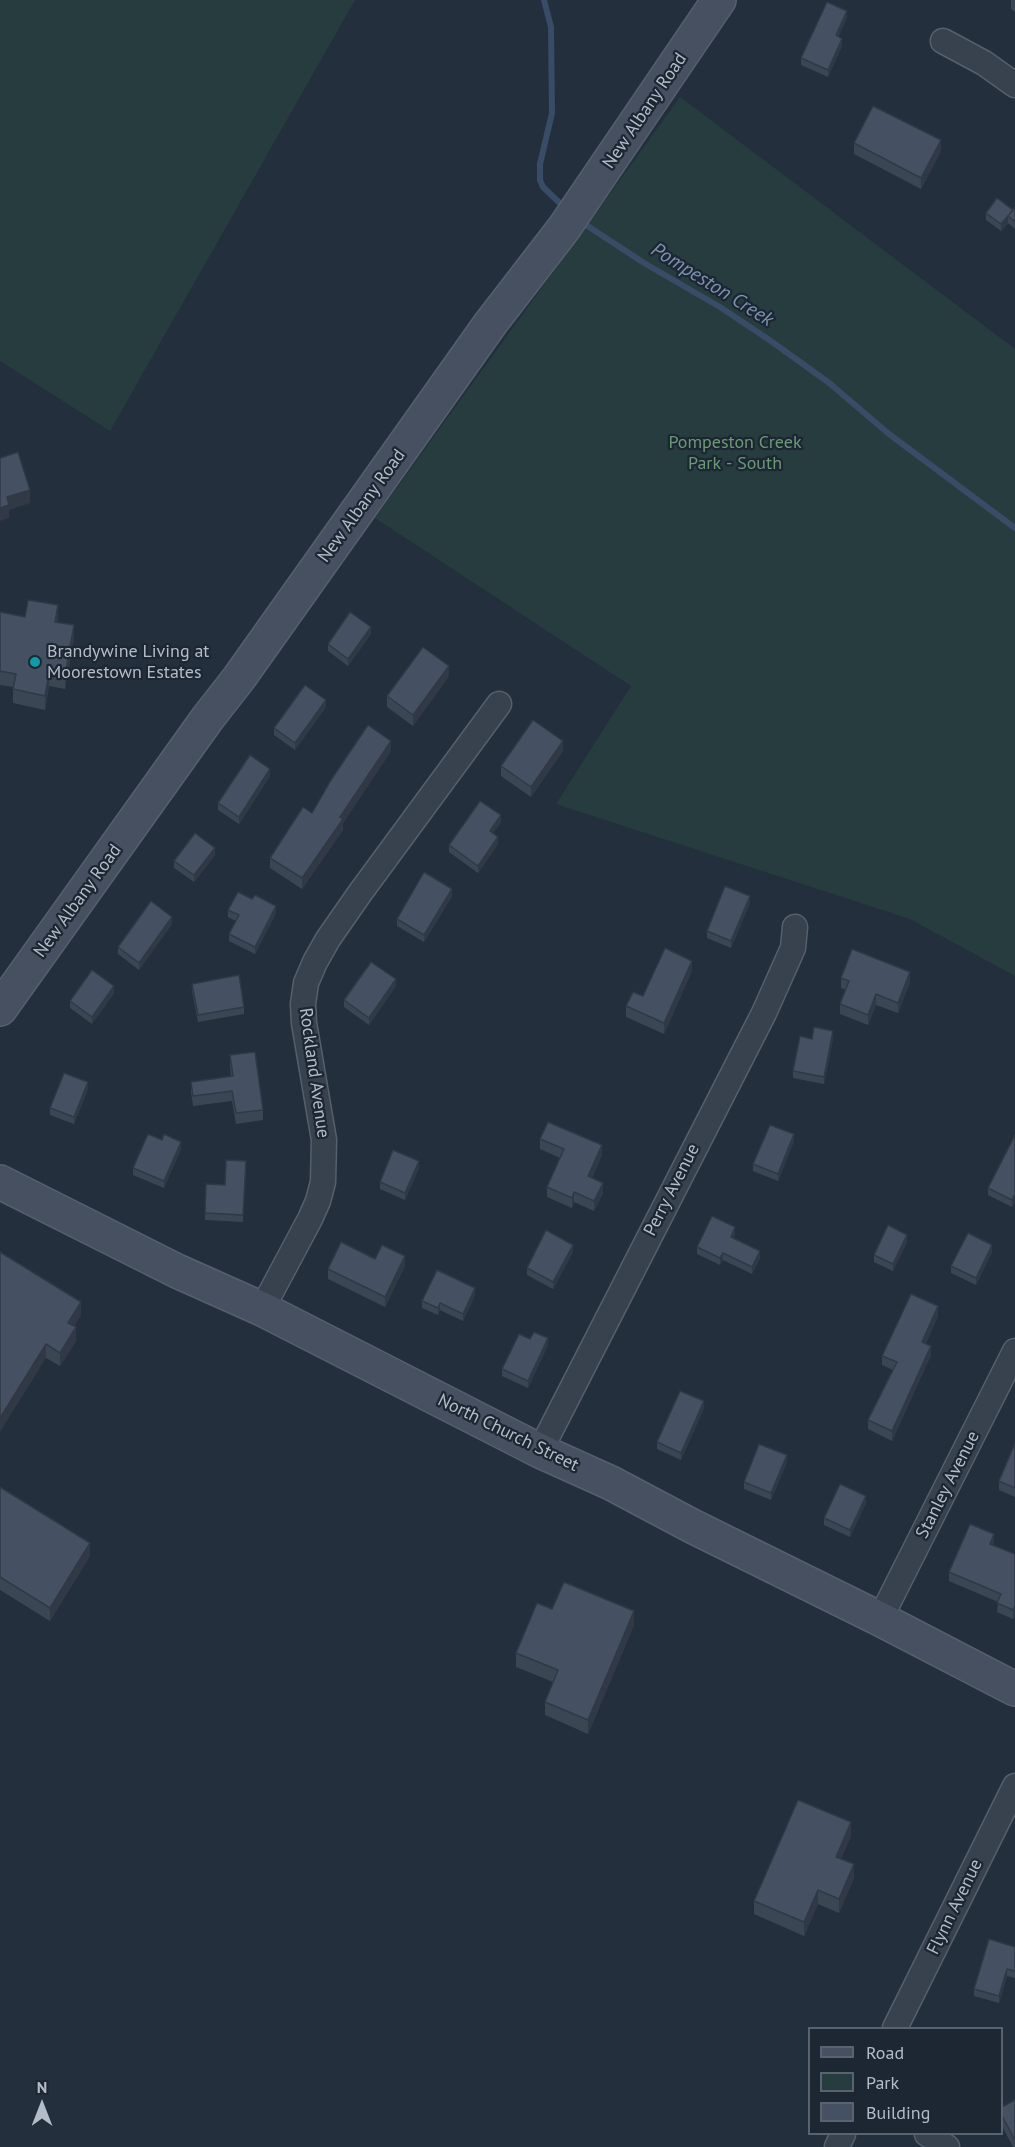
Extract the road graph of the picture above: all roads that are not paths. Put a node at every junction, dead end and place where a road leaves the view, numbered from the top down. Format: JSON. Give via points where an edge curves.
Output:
{"nodes":[{"id":1,"x":719,"y":0,"type":"edge"},
{"id":2,"x":943,"y":41,"type":"dead end"},
{"id":3,"x":1015,"y":85,"type":"edge"},
{"id":4,"x":499,"y":705,"type":"dead end"},
{"id":5,"x":795,"y":927,"type":"dead end"},
{"id":6,"x":0,"y":1009,"type":"edge"},
{"id":7,"x":0,"y":1182,"type":"edge"},
{"id":8,"x":262,"y":1309,"type":"junction"},
{"id":9,"x":1015,"y":1351,"type":"edge"},
{"id":10,"x":540,"y":1451,"type":"junction"},
{"id":11,"x":880,"y":1619,"type":"junction"},
{"id":12,"x":1015,"y":1689,"type":"edge"},
{"id":13,"x":1015,"y":1786,"type":"edge"},
{"id":14,"x":895,"y":2027,"type":"edge"},
{"id":15,"x":930,"y":2135,"type":"edge"},
{"id":16,"x":947,"y":2147,"type":"edge"}],
"edges":[{"from":1,"to":6,"type":"main road","name":"New Albany Road","via":[[564,228],[490,324]]},
{"from":2,"to":3,"type":"street"},
{"from":4,"to":8,"type":"street","name":"Rockland Avenue","via":[[328,939],[306,983],[304,1023],[324,1140],[323,1182],[310,1219]]},
{"from":5,"to":10,"type":"street","name":"Perry Avenue","via":[[793,948],[764,1013]]},
{"from":7,"to":8,"type":"main road","name":"North Church Street"},
{"from":8,"to":10,"type":"main road","name":"North Church Street"},
{"from":9,"to":11,"type":"street","name":"Stanley Avenue"},
{"from":10,"to":11,"type":"main road","name":"North Church Street"},
{"from":11,"to":12,"type":"main road","name":"North Church Street"},
{"from":13,"to":14,"type":"street","name":"Flynn Avenue"},
{"from":15,"to":16,"type":"street"}]}
